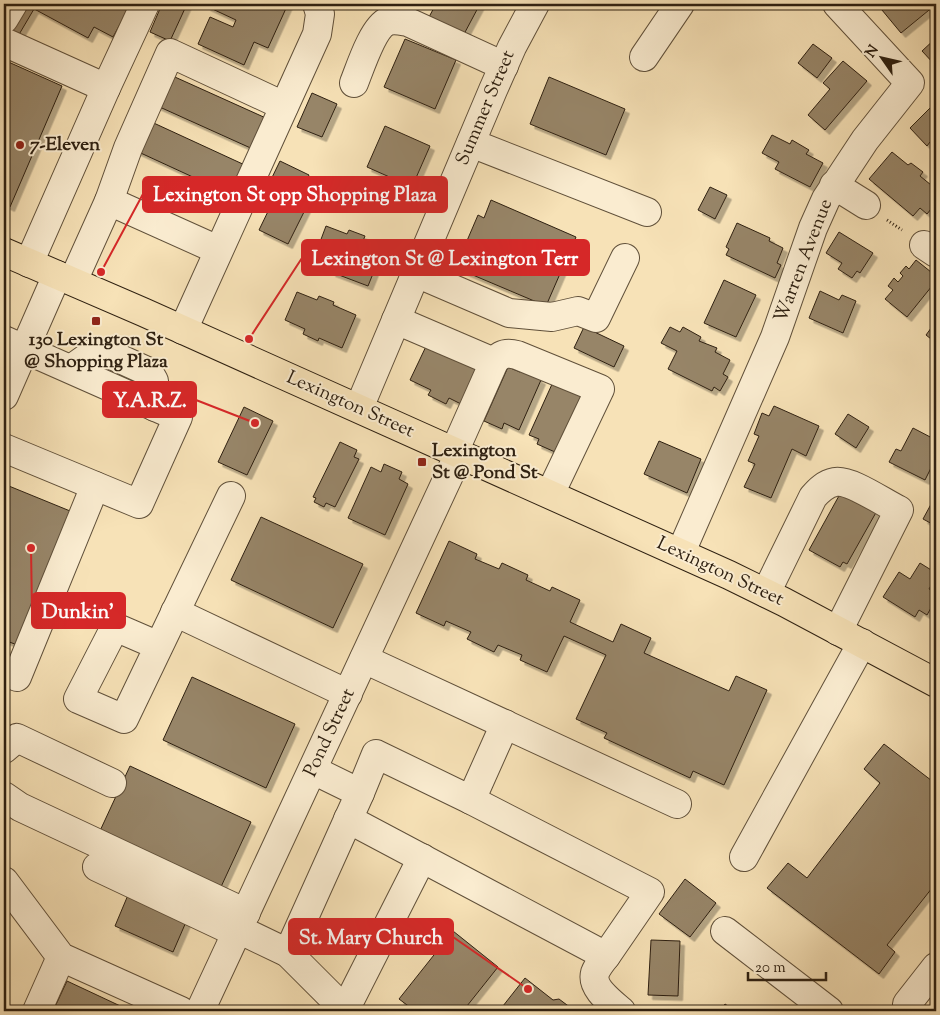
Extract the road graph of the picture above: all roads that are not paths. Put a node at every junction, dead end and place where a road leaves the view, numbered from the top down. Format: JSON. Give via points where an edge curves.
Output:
{"nodes":[{"id":1,"x":13,"y":4,"type":"edge"},
{"id":2,"x":145,"y":4,"type":"edge"},
{"id":3,"x":317,"y":4,"type":"edge"},
{"id":4,"x":535,"y":4,"type":"edge"},
{"id":5,"x":680,"y":4,"type":"edge"},
{"id":6,"x":837,"y":4,"type":"edge"},
{"id":7,"x":412,"y":13,"type":"edge"},
{"id":8,"x":4,"y":20,"type":"edge"},
{"id":9,"x":4,"y":42,"type":"edge"},
{"id":10,"x":644,"y":57,"type":"dead end"},
{"id":11,"x":504,"y":66,"type":"junction"},
{"id":12,"x":354,"y":83,"type":"dead end"},
{"id":13,"x":106,"y":88,"type":"junction"},
{"id":14,"x":284,"y":106,"type":"junction"},
{"id":15,"x":471,"y":143,"type":"junction"},
{"id":16,"x":834,"y":185,"type":"junction"},
{"id":17,"x":110,"y":201,"type":"junction"},
{"id":18,"x":866,"y":205,"type":"road end"},
{"id":19,"x":647,"y":212,"type":"dead end"},
{"id":20,"x":218,"y":250,"type":"junction"},
{"id":21,"x":4,"y":252,"type":"edge"},
{"id":22,"x":625,"y":258,"type":"dead end"},
{"id":23,"x":29,"y":263,"type":"junction"},
{"id":24,"x":416,"y":273,"type":"junction"},
{"id":25,"x":65,"y":278,"type":"junction"},
{"id":26,"x":396,"y":320,"type":"junction"},
{"id":27,"x":183,"y":330,"type":"junction"},
{"id":28,"x":14,"y":344,"type":"edge"},
{"id":29,"x":494,"y":362,"type":"junction"},
{"id":30,"x":4,"y":396,"type":"edge"},
{"id":31,"x":359,"y":408,"type":"junction"},
{"id":32,"x":4,"y":448,"type":"edge"},
{"id":33,"x":457,"y":453,"type":"junction"},
{"id":34,"x":96,"y":486,"type":"junction"},
{"id":35,"x":550,"y":494,"type":"junction"},
{"id":36,"x":231,"y":496,"type":"dead end"},
{"id":37,"x":681,"y":552,"type":"junction"},
{"id":38,"x":766,"y":593,"type":"junction"},
{"id":39,"x":175,"y":612,"type":"junction"},
{"id":40,"x":838,"y":631,"type":"junction"},
{"id":41,"x":862,"y":643,"type":"junction"},
{"id":42,"x":159,"y":646,"type":"dead end"},
{"id":43,"x":364,"y":659,"type":"junction"},
{"id":44,"x":4,"y":671,"type":"edge"},
{"id":45,"x":935,"y":679,"type":"edge"},
{"id":46,"x":348,"y":694,"type":"junction"},
{"id":47,"x":505,"y":724,"type":"junction"},
{"id":48,"x":4,"y":749,"type":"edge"},
{"id":49,"x":313,"y":770,"type":"junction"},
{"id":50,"x":112,"y":783,"type":"dead end"},
{"id":51,"x":360,"y":793,"type":"junction"},
{"id":52,"x":4,"y":796,"type":"edge"},
{"id":53,"x":471,"y":800,"type":"junction"},
{"id":54,"x":677,"y":804,"type":"dead end"},
{"id":55,"x":348,"y":819,"type":"junction"},
{"id":56,"x":744,"y":857,"type":"dead end"},
{"id":57,"x":422,"y":858,"type":"junction"},
{"id":58,"x":97,"y":868,"type":"dead end"},
{"id":59,"x":4,"y":881,"type":"edge"},
{"id":60,"x":240,"y":925,"type":"junction"},
{"id":61,"x":725,"y":932,"type":"dead end"},
{"id":62,"x":288,"y":953,"type":"junction"},
{"id":63,"x":606,"y":956,"type":"junction"},
{"id":64,"x":61,"y":957,"type":"junction"},
{"id":65,"x":936,"y":967,"type":"edge"},
{"id":66,"x":906,"y":1004,"type":"dead end"},
{"id":67,"x":37,"y":1011,"type":"edge"},
{"id":68,"x":181,"y":1011,"type":"edge"},
{"id":69,"x":200,"y":1011,"type":"edge"},
{"id":70,"x":345,"y":1011,"type":"edge"},
{"id":71,"x":621,"y":1011,"type":"edge"},
{"id":72,"x":828,"y":1011,"type":"edge"}],
"edges":[{"from":1,"to":8,"type":"street"},
{"from":2,"to":13,"type":"street"},
{"from":3,"to":14,"type":"street","via":[[320,24],[317,34]]},
{"from":4,"to":11,"type":"street","name":"Summer Street"},
{"from":5,"to":10,"type":"street"},
{"from":6,"to":16,"type":"street","name":"Warren Avenue","via":[[910,83]]},
{"from":7,"to":11,"type":"street"},
{"from":7,"to":12,"type":"street","via":[[401,20],[388,22],[378,30]]},
{"from":9,"to":13,"type":"street"},
{"from":11,"to":15,"type":"street","name":"Summer Street"},
{"from":13,"to":23,"type":"street"},
{"from":14,"to":17,"type":"street","via":[[170,53],[128,148]]},
{"from":14,"to":20,"type":"street"},
{"from":15,"to":19,"type":"street"},
{"from":15,"to":24,"type":"street","name":"Summer Street"},
{"from":16,"to":18,"type":"street"},
{"from":16,"to":37,"type":"street","name":"Warren Avenue","via":[[813,228],[766,361]]},
{"from":17,"to":20,"type":"street"},
{"from":17,"to":25,"type":"street"},
{"from":20,"to":27,"type":"street"},
{"from":21,"to":23,"type":"main road","name":"Lexington Street"},
{"from":22,"to":24,"type":"street","via":[[596,318],[578,311],[552,317],[509,313]]},
{"from":23,"to":25,"type":"main road","name":"Lexington Street"},
{"from":24,"to":26,"type":"street","name":"Summer Street"},
{"from":25,"to":27,"type":"main road","name":"Lexington Street"},
{"from":25,"to":28,"type":"street"},
{"from":26,"to":29,"type":"street"},
{"from":26,"to":31,"type":"street","name":"Summer Street"},
{"from":27,"to":31,"type":"main road","name":"Lexington Street"},
{"from":28,"to":30,"type":"street"},
{"from":28,"to":34,"type":"street","via":[[178,417],[139,504]]},
{"from":29,"to":33,"type":"street","name":"Pond Street"},
{"from":29,"to":35,"type":"street","via":[[503,354],[512,354],[600,389]]},
{"from":31,"to":33,"type":"main road","name":"Lexington Street"},
{"from":32,"to":34,"type":"street"},
{"from":33,"to":35,"type":"main road","name":"Lexington Street"},
{"from":33,"to":43,"type":"street","name":"Pond Street"},
{"from":34,"to":44,"type":"street","via":[[17,677]]},
{"from":35,"to":37,"type":"main road","name":"Lexington Street"},
{"from":36,"to":39,"type":"street"},
{"from":37,"to":38,"type":"main road","name":"Lexington Street"},
{"from":38,"to":40,"type":"main road","name":"Lexington Street"},
{"from":38,"to":40,"type":"street","via":[[806,507],[827,484],[843,482],[899,510]]},
{"from":39,"to":42,"type":"street"},
{"from":39,"to":46,"type":"street"},
{"from":40,"to":41,"type":"main road","name":"Lexington Street"},
{"from":41,"to":45,"type":"main road","name":"Lexington Street"},
{"from":41,"to":56,"type":"street"},
{"from":43,"to":46,"type":"street","name":"Pond Street"},
{"from":43,"to":47,"type":"street"},
{"from":46,"to":49,"type":"street","name":"Pond Street"},
{"from":47,"to":53,"type":"street"},
{"from":47,"to":54,"type":"street"},
{"from":48,"to":50,"type":"street","via":[[17,738]]},
{"from":49,"to":51,"type":"street"},
{"from":49,"to":60,"type":"street","name":"Pond Street"},
{"from":51,"to":53,"type":"street","via":[[376,754]]},
{"from":51,"to":55,"type":"street"},
{"from":52,"to":60,"type":"street","via":[[20,808]]},
{"from":53,"to":63,"type":"street","via":[[650,892]]},
{"from":55,"to":57,"type":"street"},
{"from":55,"to":62,"type":"street"},
{"from":57,"to":63,"type":"street"},
{"from":57,"to":70,"type":"street"},
{"from":58,"to":60,"type":"street"},
{"from":59,"to":64,"type":"street"},
{"from":60,"to":62,"type":"street"},
{"from":60,"to":69,"type":"street","name":"Pond Street"},
{"from":61,"to":72,"type":"street"},
{"from":62,"to":70,"type":"street"},
{"from":63,"to":71,"type":"street","via":[[596,970],[594,980]]},
{"from":64,"to":67,"type":"street"},
{"from":64,"to":68,"type":"street"},
{"from":65,"to":66,"type":"street"}]}
